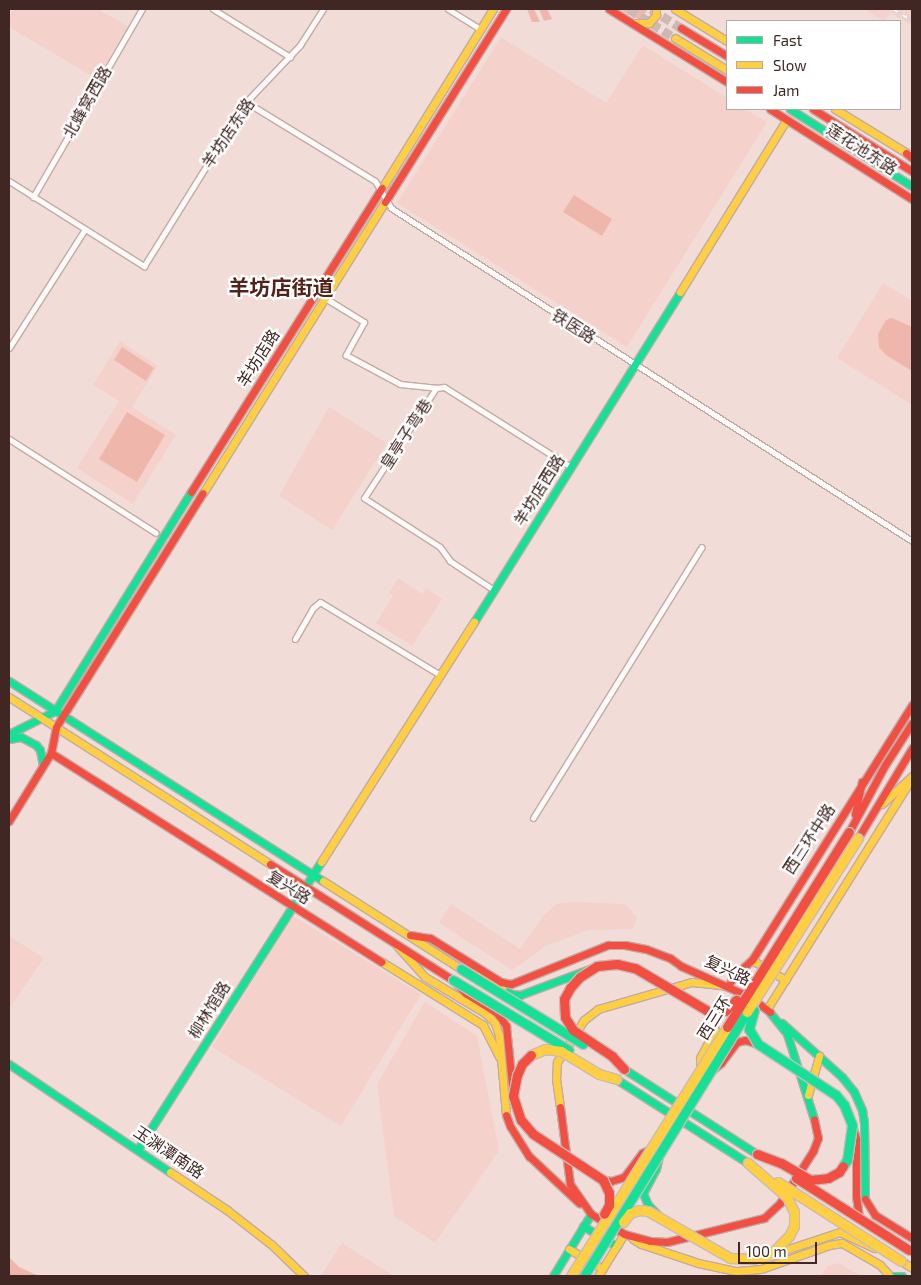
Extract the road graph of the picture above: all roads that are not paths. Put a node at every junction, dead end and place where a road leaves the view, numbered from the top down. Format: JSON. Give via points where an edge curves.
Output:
{"nodes":[{"id":1,"x":142,"y":9,"type":"edge"},
{"id":2,"x":213,"y":9,"type":"edge"},
{"id":3,"x":323,"y":9,"type":"edge"},
{"id":4,"x":448,"y":9,"type":"edge"},
{"id":5,"x":493,"y":9,"type":"edge"},
{"id":6,"x":506,"y":9,"type":"edge"},
{"id":7,"x":609,"y":9,"type":"edge"},
{"id":8,"x":656,"y":9,"type":"edge"},
{"id":9,"x":675,"y":9,"type":"edge"},
{"id":10,"x":632,"y":23,"type":"junction"},
{"id":11,"x":681,"y":28,"type":"tunnel mouth"},
{"id":12,"x":481,"y":30,"type":"junction"},
{"id":13,"x":675,"y":38,"type":"tunnel mouth"},
{"id":14,"x":726,"y":40,"type":"edge"},
{"id":15,"x":726,"y":55,"type":"edge"},
{"id":16,"x":290,"y":57,"type":"junction"},
{"id":17,"x":726,"y":69,"type":"edge"},
{"id":18,"x":726,"y":81,"type":"edge"},
{"id":19,"x":246,"y":102,"type":"junction"},
{"id":20,"x":772,"y":110,"type":"edge"},
{"id":21,"x":792,"y":110,"type":"edge"},
{"id":22,"x":815,"y":110,"type":"edge"},
{"id":23,"x":837,"y":110,"type":"edge"},
{"id":24,"x":787,"y":119,"type":"junction"},
{"id":25,"x":910,"y":156,"type":"edge"},
{"id":26,"x":912,"y":171,"type":"edge"},
{"id":27,"x":9,"y":181,"type":"edge"},
{"id":28,"x":912,"y":186,"type":"edge"},
{"id":29,"x":383,"y":195,"type":"junction"},
{"id":30,"x":33,"y":196,"type":"junction"},
{"id":31,"x":912,"y":200,"type":"edge"},
{"id":32,"x":85,"y":229,"type":"junction"},
{"id":33,"x":325,"y":298,"type":"junction"},
{"id":34,"x":9,"y":348,"type":"edge"},
{"id":35,"x":634,"y":365,"type":"junction"},
{"id":36,"x":436,"y":388,"type":"junction"},
{"id":37,"x":9,"y":439,"type":"edge"},
{"id":38,"x":571,"y":467,"type":"junction"},
{"id":39,"x":156,"y":533,"type":"dead end"},
{"id":40,"x":912,"y":541,"type":"edge"},
{"id":41,"x":702,"y":547,"type":"dead end"},
{"id":42,"x":494,"y":590,"type":"junction"},
{"id":43,"x":295,"y":639,"type":"dead end"},
{"id":44,"x":440,"y":675,"type":"junction"},
{"id":45,"x":9,"y":681,"type":"edge"},
{"id":46,"x":9,"y":697,"type":"edge"},
{"id":47,"x":912,"y":704,"type":"edge"},
{"id":48,"x":55,"y":711,"type":"junction"},
{"id":49,"x":63,"y":716,"type":"junction"},
{"id":50,"x":43,"y":718,"type":"junction"},
{"id":51,"x":912,"y":723,"type":"edge"},
{"id":52,"x":56,"y":727,"type":"junction"},
{"id":53,"x":11,"y":729,"type":"edge"},
{"id":54,"x":9,"y":739,"type":"edge"},
{"id":55,"x":912,"y":748,"type":"edge"},
{"id":56,"x":52,"y":752,"type":"junction"},
{"id":57,"x":43,"y":766,"type":"junction"},
{"id":58,"x":912,"y":776,"type":"edge"},
{"id":59,"x":862,"y":782,"type":"junction"},
{"id":60,"x":875,"y":811,"type":"junction"},
{"id":61,"x":533,"y":818,"type":"dead end"},
{"id":62,"x":9,"y":821,"type":"edge"},
{"id":63,"x":850,"y":830,"type":"junction"},
{"id":64,"x":313,"y":874,"type":"junction"},
{"id":65,"x":305,"y":886,"type":"junction"},
{"id":66,"x":292,"y":907,"type":"junction"},
{"id":67,"x":406,"y":934,"type":"junction"},
{"id":68,"x":396,"y":944,"type":"junction"},
{"id":69,"x":752,"y":960,"type":"junction"},
{"id":70,"x":597,"y":966,"type":"junction"},
{"id":71,"x":461,"y":969,"type":"junction"},
{"id":72,"x":453,"y":980,"type":"junction"},
{"id":73,"x":785,"y":980,"type":"junction"},
{"id":74,"x":728,"y":986,"type":"junction"},
{"id":75,"x":748,"y":991,"type":"junction"},
{"id":76,"x":756,"y":997,"type":"junction"},
{"id":77,"x":767,"y":1009,"type":"junction"},
{"id":78,"x":708,"y":1011,"type":"junction"},
{"id":79,"x":758,"y":1044,"type":"junction"},
{"id":80,"x":819,"y":1056,"type":"junction"},
{"id":81,"x":499,"y":1057,"type":"junction"},
{"id":82,"x":9,"y":1064,"type":"edge"},
{"id":83,"x":700,"y":1068,"type":"junction"},
{"id":84,"x":624,"y":1069,"type":"junction"},
{"id":85,"x":709,"y":1073,"type":"junction"},
{"id":86,"x":616,"y":1079,"type":"junction"},
{"id":87,"x":513,"y":1096,"type":"junction"},
{"id":88,"x":807,"y":1098,"type":"junction"},
{"id":89,"x":852,"y":1125,"type":"junction"},
{"id":90,"x":650,"y":1149,"type":"junction"},
{"id":91,"x":138,"y":1150,"type":"junction"},
{"id":92,"x":659,"y":1153,"type":"junction"},
{"id":93,"x":757,"y":1154,"type":"junction"},
{"id":94,"x":748,"y":1163,"type":"junction"},
{"id":95,"x":603,"y":1180,"type":"junction"},
{"id":96,"x":591,"y":1214,"type":"junction"},
{"id":97,"x":658,"y":1214,"type":"junction"},
{"id":98,"x":859,"y":1218,"type":"junction"},
{"id":99,"x":583,"y":1226,"type":"junction"},
{"id":100,"x":598,"y":1234,"type":"junction"},
{"id":101,"x":624,"y":1234,"type":"junction"},
{"id":102,"x":912,"y":1238,"type":"edge"},
{"id":103,"x":607,"y":1239,"type":"junction"},
{"id":104,"x":616,"y":1246,"type":"junction"},
{"id":105,"x":569,"y":1249,"type":"junction"},
{"id":106,"x":911,"y":1252,"type":"edge"},
{"id":107,"x":890,"y":1254,"type":"junction"},
{"id":108,"x":770,"y":1255,"type":"junction"},
{"id":109,"x":912,"y":1268,"type":"edge"},
{"id":110,"x":600,"y":1272,"type":"edge"},
{"id":111,"x":304,"y":1276,"type":"edge"},
{"id":112,"x":553,"y":1276,"type":"edge"},
{"id":113,"x":571,"y":1276,"type":"edge"},
{"id":114,"x":584,"y":1276,"type":"edge"},
{"id":115,"x":890,"y":1276,"type":"edge"},
{"id":116,"x":902,"y":1276,"type":"edge"}],
"edges":[{"from":1,"to":30,"type":"street","name":"北蜂窝西路"},
{"from":2,"to":16,"type":"street"},
{"from":3,"to":16,"type":"street","name":"羊坊店东路"},
{"from":4,"to":12,"type":"street"},
{"from":5,"to":12,"type":"main road","name":"羊坊店路"},
{"from":6,"to":29,"type":"main road","name":"羊坊店路"},
{"from":7,"to":10,"type":"main road"},
{"from":8,"to":10,"type":"main road","via":[[656,15],[649,22]]},
{"from":9,"to":14,"type":"main road"},
{"from":10,"to":18,"type":"main road"},
{"from":11,"to":15,"type":"main road"},
{"from":12,"to":29,"type":"main road","name":"羊坊店路"},
{"from":13,"to":17,"type":"main road"},
{"from":16,"to":19,"type":"street","name":"羊坊店东路"},
{"from":19,"to":29,"type":"street","name":"铁医路","via":[[375,181]]},
{"from":19,"to":32,"type":"street","name":"羊坊店东路","via":[[144,266]]},
{"from":20,"to":24,"type":"main road","name":"莲花池东路"},
{"from":21,"to":28,"type":"main road","name":"莲花池东路"},
{"from":22,"to":26,"type":"main road","name":"莲花池东路"},
{"from":23,"to":25,"type":"main road","name":"莲花池东路"},
{"from":24,"to":31,"type":"main road","name":"莲花池东路"},
{"from":24,"to":35,"type":"main road","name":"羊坊店西路"},
{"from":27,"to":30,"type":"street"},
{"from":29,"to":33,"type":"main road","name":"羊坊店路"},
{"from":29,"to":35,"type":"street","name":"铁医路","via":[[391,208]]},
{"from":29,"to":48,"type":"main road","name":"羊坊店路"},
{"from":30,"to":32,"type":"street"},
{"from":32,"to":34,"type":"street"},
{"from":33,"to":36,"type":"street","name":"皇亭子弯巷","via":[[364,322],[346,355],[400,384]]},
{"from":33,"to":49,"type":"main road","name":"羊坊店路"},
{"from":35,"to":38,"type":"main road","name":"羊坊店西路"},
{"from":35,"to":40,"type":"street","name":"铁医路"},
{"from":36,"to":38,"type":"street","via":[[444,387]]},
{"from":36,"to":42,"type":"street","name":"皇亭子弯巷","via":[[364,498],[440,548],[450,561]]},
{"from":37,"to":39,"type":"street"},
{"from":38,"to":42,"type":"main road","name":"羊坊店西路"},
{"from":41,"to":61,"type":"street"},
{"from":42,"to":44,"type":"main road","name":"羊坊店西路"},
{"from":43,"to":44,"type":"street","via":[[320,602]]},
{"from":44,"to":64,"type":"main road","name":"羊坊店西路"},
{"from":45,"to":48,"type":"main road","name":"复兴路"},
{"from":46,"to":50,"type":"main road","name":"复兴路"},
{"from":47,"to":59,"type":"main road","name":"西三环中路"},
{"from":48,"to":49,"type":"main road","name":"复兴路"},
{"from":48,"to":50,"type":"main road","name":"羊坊店路"},
{"from":49,"to":52,"type":"main road","name":"羊坊店路"},
{"from":49,"to":64,"type":"main road","name":"复兴路"},
{"from":50,"to":52,"type":"main road","name":"复兴路"},
{"from":50,"to":53,"type":"main road","name":"羊坊店路"},
{"from":51,"to":63,"type":"main road","name":"西三环"},
{"from":52,"to":56,"type":"main road"},
{"from":52,"to":65,"type":"main road","name":"复兴路"},
{"from":54,"to":57,"type":"main road","via":[[21,737],[36,745]]},
{"from":55,"to":60,"type":"main road","name":"西三环"},
{"from":56,"to":57,"type":"main road"},
{"from":56,"to":66,"type":"main road","name":"复兴路"},
{"from":57,"to":62,"type":"main road"},
{"from":58,"to":60,"type":"main road"},
{"from":58,"to":73,"type":"main road"},
{"from":59,"to":63,"type":"main road"},
{"from":59,"to":69,"type":"main road","name":"西三环中路"},
{"from":60,"to":76,"type":"main road","name":"西三环","bridge":true},
{"from":63,"to":75,"type":"main road","name":"西三环","bridge":true},
{"from":64,"to":65,"type":"main road","name":"羊坊店西路"},
{"from":64,"to":67,"type":"main road","name":"复兴路"},
{"from":65,"to":66,"type":"main road","name":"柳林馆路"},
{"from":65,"to":68,"type":"main road","name":"复兴路"},
{"from":66,"to":81,"type":"main road","name":"复兴路","via":[[482,1025]]},
{"from":66,"to":91,"type":"main road","name":"柳林馆路"},
{"from":67,"to":71,"type":"main road","name":"复兴路"},
{"from":67,"to":74,"type":"main road","name":"复兴路","via":[[430,938],[501,982],[511,984],[594,948],[625,945],[666,956]]},
{"from":68,"to":72,"type":"main road","name":"复兴路"},
{"from":68,"to":81,"type":"main road","name":"复兴路","via":[[425,977],[491,1018],[497,1028]]},
{"from":69,"to":73,"type":"main road"},
{"from":69,"to":74,"type":"main road","name":"西三环中路"},
{"from":70,"to":71,"type":"main road","bridge":true,"via":[[520,995]]},
{"from":70,"to":78,"type":"main road","bridge":true,"via":[[611,964],[635,968]]},
{"from":70,"to":84,"type":"main road","bridge":true,"via":[[570,988],[564,999],[565,1017],[573,1030],[612,1056]]},
{"from":71,"to":84,"type":"main road","name":"复兴路","bridge":true},
{"from":72,"to":86,"type":"main road","name":"复兴路","bridge":true},
{"from":72,"to":87,"type":"main road","bridge":true,"via":[[465,993],[504,1021]]},
{"from":73,"to":77,"type":"main road"},
{"from":74,"to":77,"type":"main road","name":"复兴路"},
{"from":74,"to":96,"type":"main road","via":[[692,982],[598,1009],[584,1020],[557,1062],[555,1074],[568,1179]]},
{"from":75,"to":78,"type":"main road","bridge":true,"via":[[738,997],[729,1009]]},
{"from":75,"to":83,"type":"main road","name":"西三环","bridge":true},
{"from":76,"to":79,"type":"main road","bridge":true,"via":[[749,1023]]},
{"from":76,"to":85,"type":"main road","name":"西三环","bridge":true},
{"from":77,"to":80,"type":"main road","name":"复兴路"},
{"from":77,"to":88,"type":"main road","via":[[787,1034]]},
{"from":78,"to":83,"type":"main road","via":[[715,1030],[700,1058]]},
{"from":79,"to":85,"type":"main road","bridge":true,"via":[[745,1040],[737,1042]]},
{"from":79,"to":89,"type":"main road","bridge":true,"via":[[836,1094]]},
{"from":80,"to":88,"type":"main road"},
{"from":80,"to":102,"type":"main road","name":"复兴路","via":[[854,1092],[862,1110],[867,1206],[875,1215]]},
{"from":81,"to":96,"type":"main road","name":"复兴路","via":[[504,1109],[518,1142]]},
{"from":82,"to":91,"type":"main road","name":"玉渊潭南路"},
{"from":83,"to":90,"type":"main road","name":"西三环","bridge":true},
{"from":84,"to":93,"type":"main road","name":"复兴路"},
{"from":85,"to":92,"type":"main road","name":"西三环","bridge":true},
{"from":86,"to":87,"type":"main road","bridge":true,"via":[[599,1074],[561,1052],[545,1049],[532,1054],[522,1064]]},
{"from":86,"to":94,"type":"main road","name":"复兴路"},
{"from":87,"to":95,"type":"main road","bridge":true,"via":[[518,1114],[529,1130]]},
{"from":88,"to":101,"type":"main road","via":[[817,1133],[816,1144],[780,1203],[764,1218],[667,1242],[658,1243]]},
{"from":89,"to":93,"type":"main road","bridge":true,"via":[[848,1160],[828,1178],[810,1180]]},
{"from":89,"to":98,"type":"main road","bridge":true,"via":[[856,1139]]},
{"from":90,"to":95,"type":"main road","via":[[642,1153],[624,1177]]},
{"from":90,"to":100,"type":"main road","name":"西三环","bridge":true},
{"from":91,"to":111,"type":"main road","name":"玉渊潭南路","via":[[246,1224]]},
{"from":92,"to":97,"type":"main road","bridge":true,"via":[[656,1169],[644,1189],[648,1205]]},
{"from":92,"to":103,"type":"main road","name":"西三环","bridge":true},
{"from":93,"to":98,"type":"main road","name":"复兴路","bridge":true},
{"from":94,"to":107,"type":"main road","name":"复兴路","bridge":true},
{"from":94,"to":108,"type":"main road","bridge":true,"via":[[787,1197],[794,1212],[794,1226],[789,1236]]},
{"from":95,"to":100,"type":"main road","bridge":true,"via":[[609,1201],[598,1225]]},
{"from":96,"to":99,"type":"main road"},
{"from":96,"to":101,"type":"main road"},
{"from":97,"to":103,"type":"main road","bridge":true,"via":[[644,1210],[630,1213],[616,1234]]},
{"from":97,"to":108,"type":"main road","bridge":true,"via":[[730,1258],[753,1259]]},
{"from":98,"to":106,"type":"main road","name":"复兴路","bridge":true},
{"from":99,"to":104,"type":"main road"},
{"from":99,"to":105,"type":"main road"},
{"from":100,"to":113,"type":"main road","name":"西三环","bridge":true},
{"from":101,"to":104,"type":"main road"},
{"from":101,"to":115,"type":"main road","via":[[649,1247],[719,1269],[738,1271],[761,1269],[842,1243],[880,1265]]},
{"from":103,"to":114,"type":"main road","name":"西三环","bridge":true},
{"from":104,"to":110,"type":"main road"},
{"from":105,"to":110,"type":"main road"},
{"from":105,"to":112,"type":"main road"},
{"from":107,"to":108,"type":"main road","bridge":true,"via":[[840,1232]]},
{"from":107,"to":109,"type":"main road","name":"复兴路","bridge":true},
{"from":115,"to":116,"type":"main road"}]}
